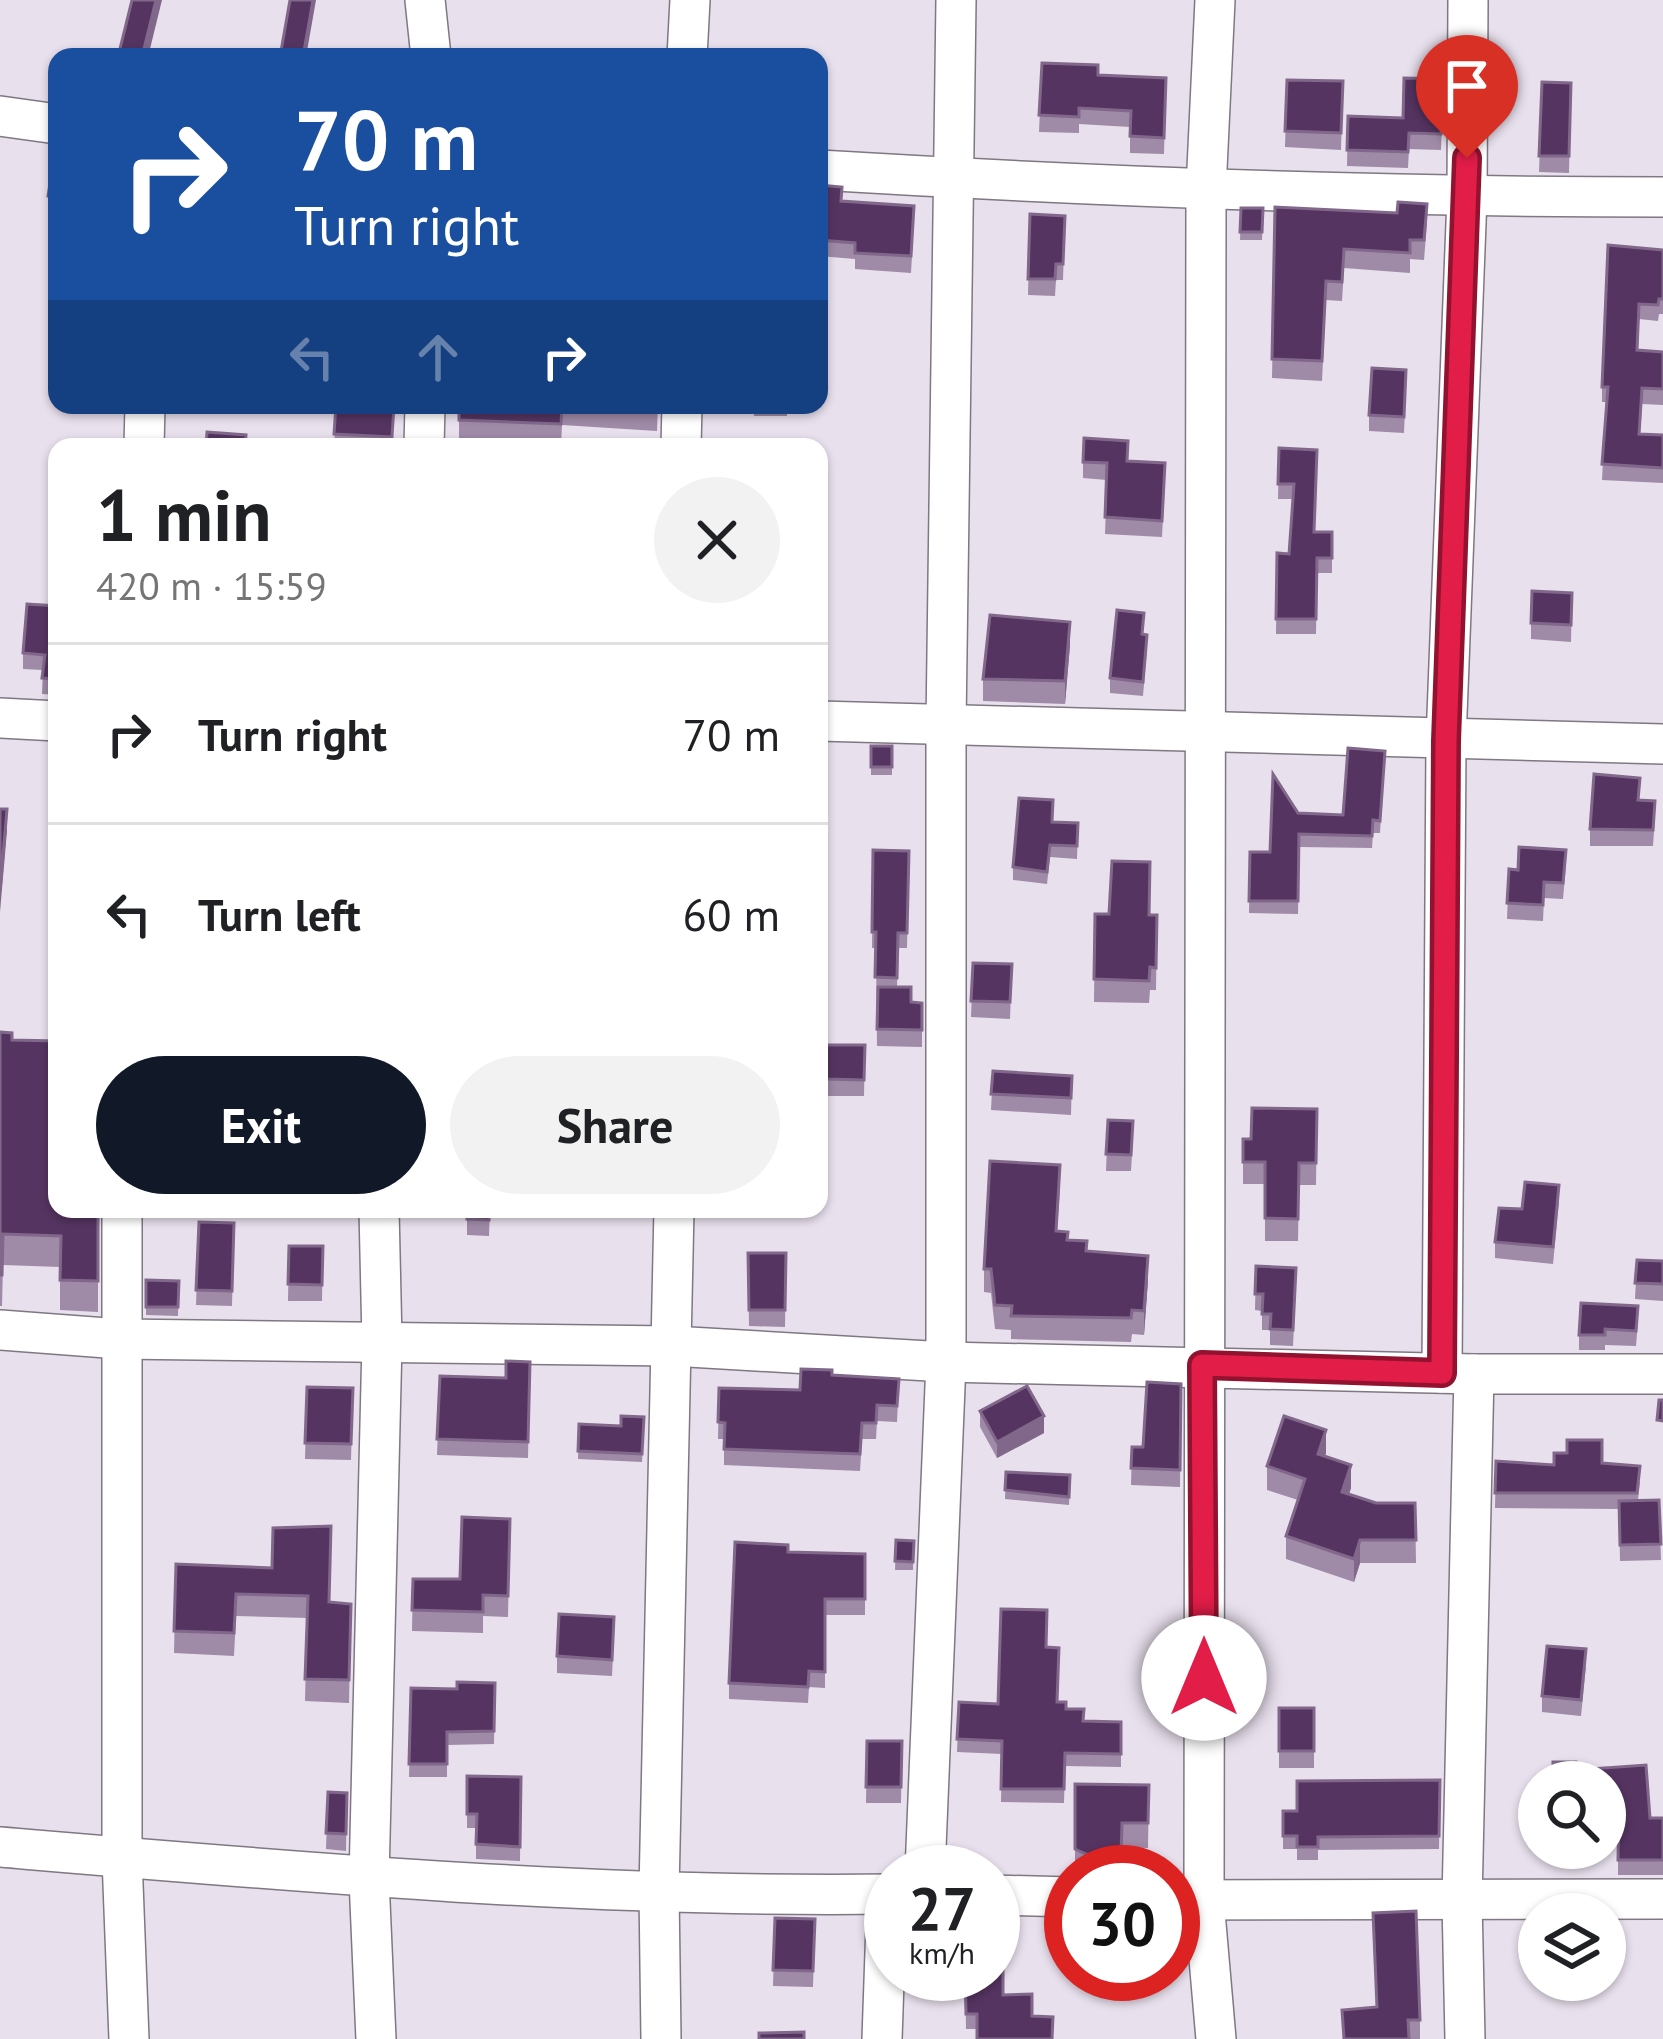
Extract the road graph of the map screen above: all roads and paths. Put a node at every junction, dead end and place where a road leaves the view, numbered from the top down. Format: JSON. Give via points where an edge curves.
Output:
{"nodes":[{"id":1,"x":425,"y":0,"type":"edge"},
{"id":2,"x":689,"y":0,"type":"edge"},
{"id":3,"x":956,"y":0,"type":"edge"},
{"id":4,"x":1214,"y":0,"type":"edge"},
{"id":5,"x":1468,"y":0,"type":"edge"},
{"id":6,"x":430,"y":48,"type":"edge"},
{"id":7,"x":687,"y":48,"type":"edge"},
{"id":8,"x":0,"y":116,"type":"edge"},
{"id":9,"x":48,"y":123,"type":"edge"},
{"id":10,"x":828,"y":171,"type":"edge"},
{"id":11,"x":954,"y":178,"type":"junction"},
{"id":12,"x":1206,"y":190,"type":"junction"},
{"id":13,"x":1467,"y":197,"type":"junction"},
{"id":14,"x":1663,"y":197,"type":"edge"},
{"id":15,"x":0,"y":718,"type":"edge"},
{"id":16,"x":48,"y":721,"type":"edge"},
{"id":17,"x":828,"y":721,"type":"edge"},
{"id":18,"x":946,"y":725,"type":"junction"},
{"id":19,"x":1203,"y":734,"type":"junction"},
{"id":20,"x":1446,"y":741,"type":"junction"},
{"id":21,"x":1663,"y":744,"type":"edge"},
{"id":22,"x":122,"y":1218,"type":"edge"},
{"id":23,"x":379,"y":1218,"type":"edge"},
{"id":24,"x":674,"y":1218,"type":"edge"},
{"id":25,"x":0,"y":1330,"type":"edge"},
{"id":26,"x":119,"y":1339,"type":"junction"},
{"id":27,"x":382,"y":1342,"type":"junction"},
{"id":28,"x":672,"y":1346,"type":"junction"},
{"id":29,"x":946,"y":1362,"type":"junction"},
{"id":30,"x":1202,"y":1365,"type":"junction"},
{"id":31,"x":1663,"y":1373,"type":"edge"},
{"id":32,"x":1458,"y":1374,"type":"junction"},
{"id":33,"x":926,"y":1845,"type":"edge"},
{"id":34,"x":1190,"y":1845,"type":"edge"},
{"id":35,"x":0,"y":1847,"type":"edge"},
{"id":36,"x":122,"y":1858,"type":"junction"},
{"id":37,"x":369,"y":1879,"type":"junction"},
{"id":38,"x":659,"y":1891,"type":"junction"},
{"id":39,"x":864,"y":1894,"type":"edge"},
{"id":40,"x":1663,"y":1899,"type":"edge"},
{"id":41,"x":1200,"y":1900,"type":"edge"},
{"id":42,"x":1462,"y":1901,"type":"junction"},
{"id":43,"x":1200,"y":1957,"type":"edge"},
{"id":44,"x":884,"y":2001,"type":"edge"},
{"id":45,"x":129,"y":2039,"type":"edge"},
{"id":46,"x":376,"y":2039,"type":"edge"},
{"id":47,"x":661,"y":2039,"type":"edge"},
{"id":48,"x":882,"y":2039,"type":"edge"},
{"id":49,"x":1216,"y":2039,"type":"edge"},
{"id":50,"x":1465,"y":2039,"type":"edge"}],
"edges":[{"from":1,"to":6,"type":"street"},
{"from":2,"to":7,"type":"street"},
{"from":3,"to":11,"type":"street"},
{"from":4,"to":12,"type":"street"},
{"from":5,"to":13,"type":"street"},
{"from":8,"to":9,"type":"street"},
{"from":10,"to":11,"type":"street"},
{"from":11,"to":12,"type":"street"},
{"from":11,"to":18,"type":"street"},
{"from":12,"to":13,"type":"street"},
{"from":12,"to":19,"type":"street"},
{"from":13,"to":14,"type":"street"},
{"from":13,"to":20,"type":"street"},
{"from":15,"to":16,"type":"street"},
{"from":17,"to":18,"type":"street"},
{"from":18,"to":19,"type":"street"},
{"from":18,"to":29,"type":"street"},
{"from":19,"to":20,"type":"street"},
{"from":19,"to":30,"type":"street"},
{"from":20,"to":21,"type":"street"},
{"from":20,"to":32,"type":"street"},
{"from":22,"to":26,"type":"street"},
{"from":23,"to":27,"type":"street"},
{"from":24,"to":28,"type":"street"},
{"from":25,"to":26,"type":"street"},
{"from":26,"to":27,"type":"street"},
{"from":26,"to":36,"type":"street"},
{"from":27,"to":28,"type":"street"},
{"from":27,"to":37,"type":"street"},
{"from":28,"to":29,"type":"street"},
{"from":28,"to":38,"type":"street"},
{"from":29,"to":30,"type":"street"},
{"from":29,"to":33,"type":"street"},
{"from":30,"to":32,"type":"street"},
{"from":30,"to":34,"type":"street"},
{"from":31,"to":32,"type":"street"},
{"from":32,"to":42,"type":"street"},
{"from":35,"to":36,"type":"street"},
{"from":36,"to":37,"type":"street"},
{"from":36,"to":45,"type":"street"},
{"from":37,"to":38,"type":"street"},
{"from":37,"to":46,"type":"street"},
{"from":38,"to":39,"type":"street"},
{"from":38,"to":47,"type":"street"},
{"from":40,"to":42,"type":"street"},
{"from":41,"to":42,"type":"street"},
{"from":42,"to":50,"type":"street"},
{"from":43,"to":49,"type":"street"},
{"from":44,"to":48,"type":"street"}]}
